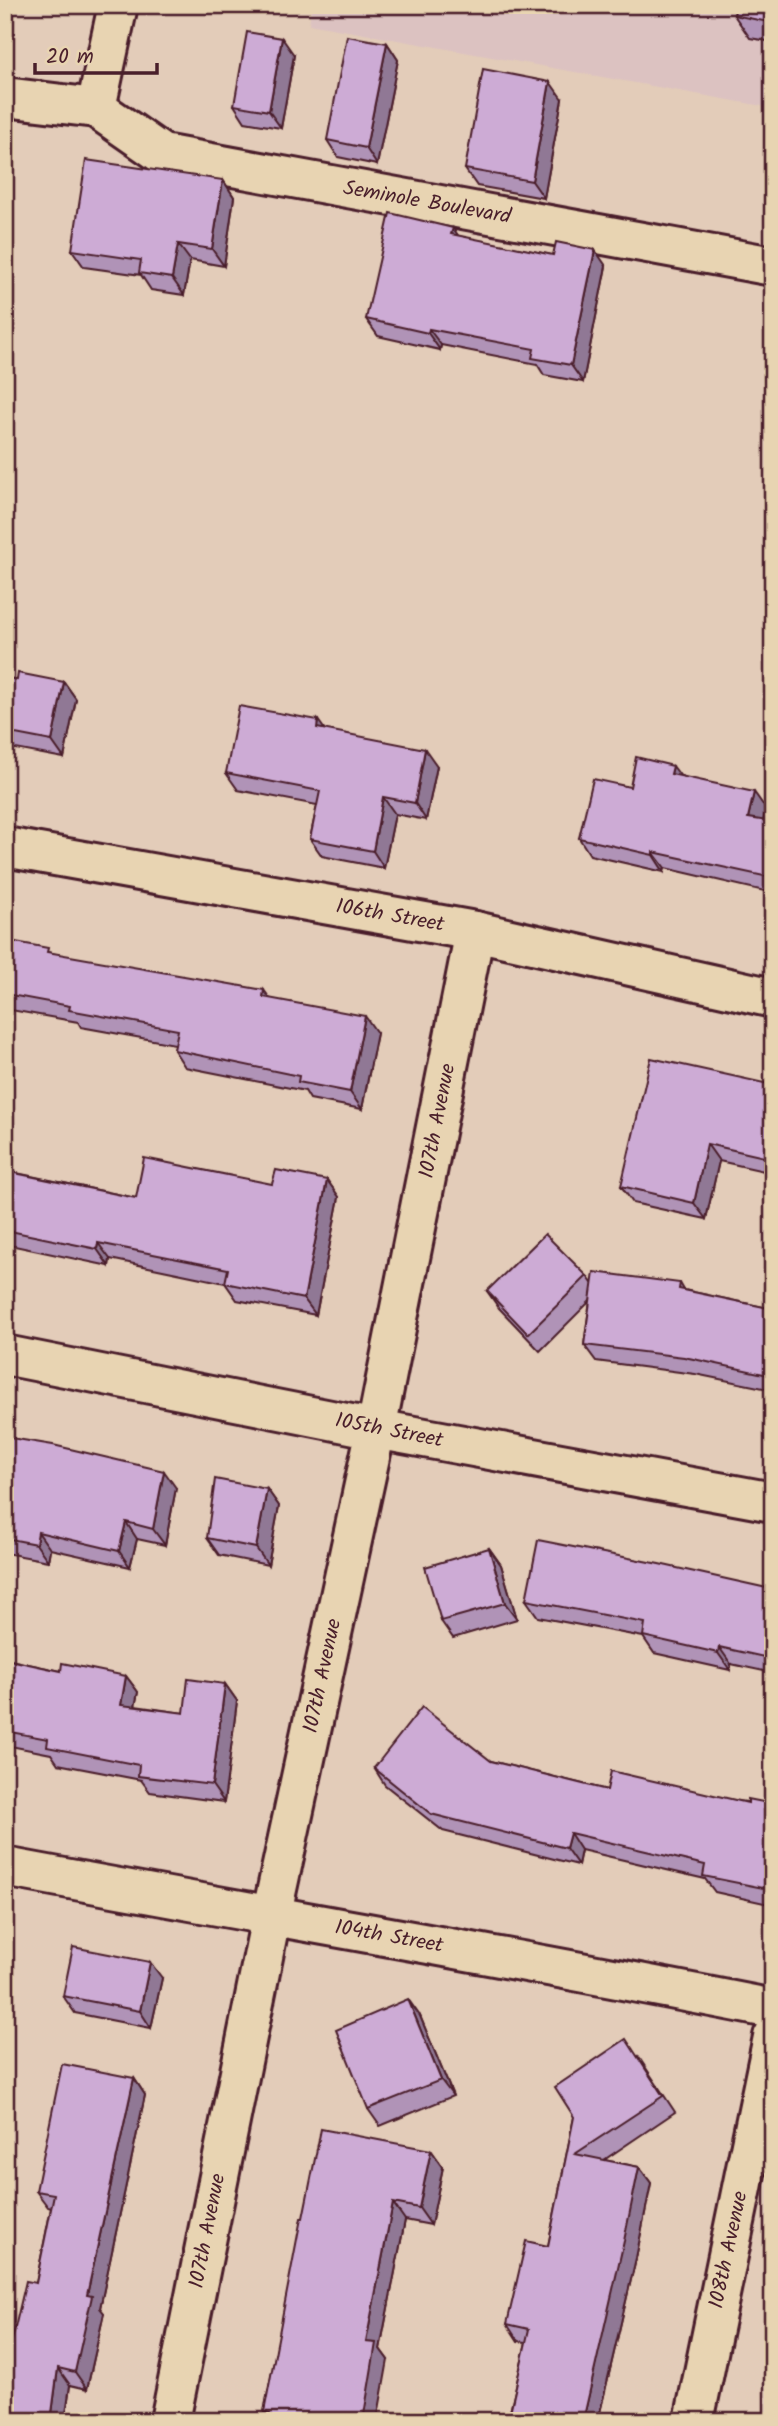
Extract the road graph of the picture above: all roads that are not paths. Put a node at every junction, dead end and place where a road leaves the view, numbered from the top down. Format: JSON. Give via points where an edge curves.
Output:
{"nodes":[{"id":1,"x":118,"y":5,"type":"edge"},
{"id":2,"x":5,"y":97,"type":"edge"},
{"id":3,"x":96,"y":108,"type":"junction"},
{"id":4,"x":773,"y":266,"type":"edge"},
{"id":5,"x":5,"y":847,"type":"edge"},
{"id":6,"x":475,"y":931,"type":"junction"},
{"id":7,"x":773,"y":998,"type":"edge"},
{"id":8,"x":5,"y":1355,"type":"edge"},
{"id":9,"x":376,"y":1429,"type":"junction"},
{"id":10,"x":773,"y":1502,"type":"edge"},
{"id":11,"x":5,"y":1867,"type":"edge"},
{"id":12,"x":271,"y":1917,"type":"junction"},
{"id":13,"x":773,"y":2009,"type":"edge"},
{"id":14,"x":773,"y":2037,"type":"edge"},
{"id":15,"x":170,"y":2421,"type":"edge"},
{"id":16,"x":694,"y":2421,"type":"edge"}],
"edges":[{"from":1,"to":3,"type":"street"},
{"from":2,"to":3,"type":"street","name":"Seminole Boulevard"},
{"from":3,"to":4,"type":"street","name":"Seminole Boulevard","via":[[162,154]]},
{"from":5,"to":6,"type":"street","name":"106th Street"},
{"from":6,"to":7,"type":"street","name":"106th Street"},
{"from":6,"to":9,"type":"street","name":"107th Avenue"},
{"from":8,"to":9,"type":"street","name":"105th Street"},
{"from":9,"to":10,"type":"street","name":"105th Street"},
{"from":9,"to":12,"type":"street","name":"107th Avenue"},
{"from":11,"to":12,"type":"street","name":"104th Street"},
{"from":12,"to":13,"type":"street","name":"104th Street","via":[[560,1966]]},
{"from":12,"to":15,"type":"street","name":"107th Avenue"},
{"from":14,"to":16,"type":"street","name":"108th Avenue"}]}
